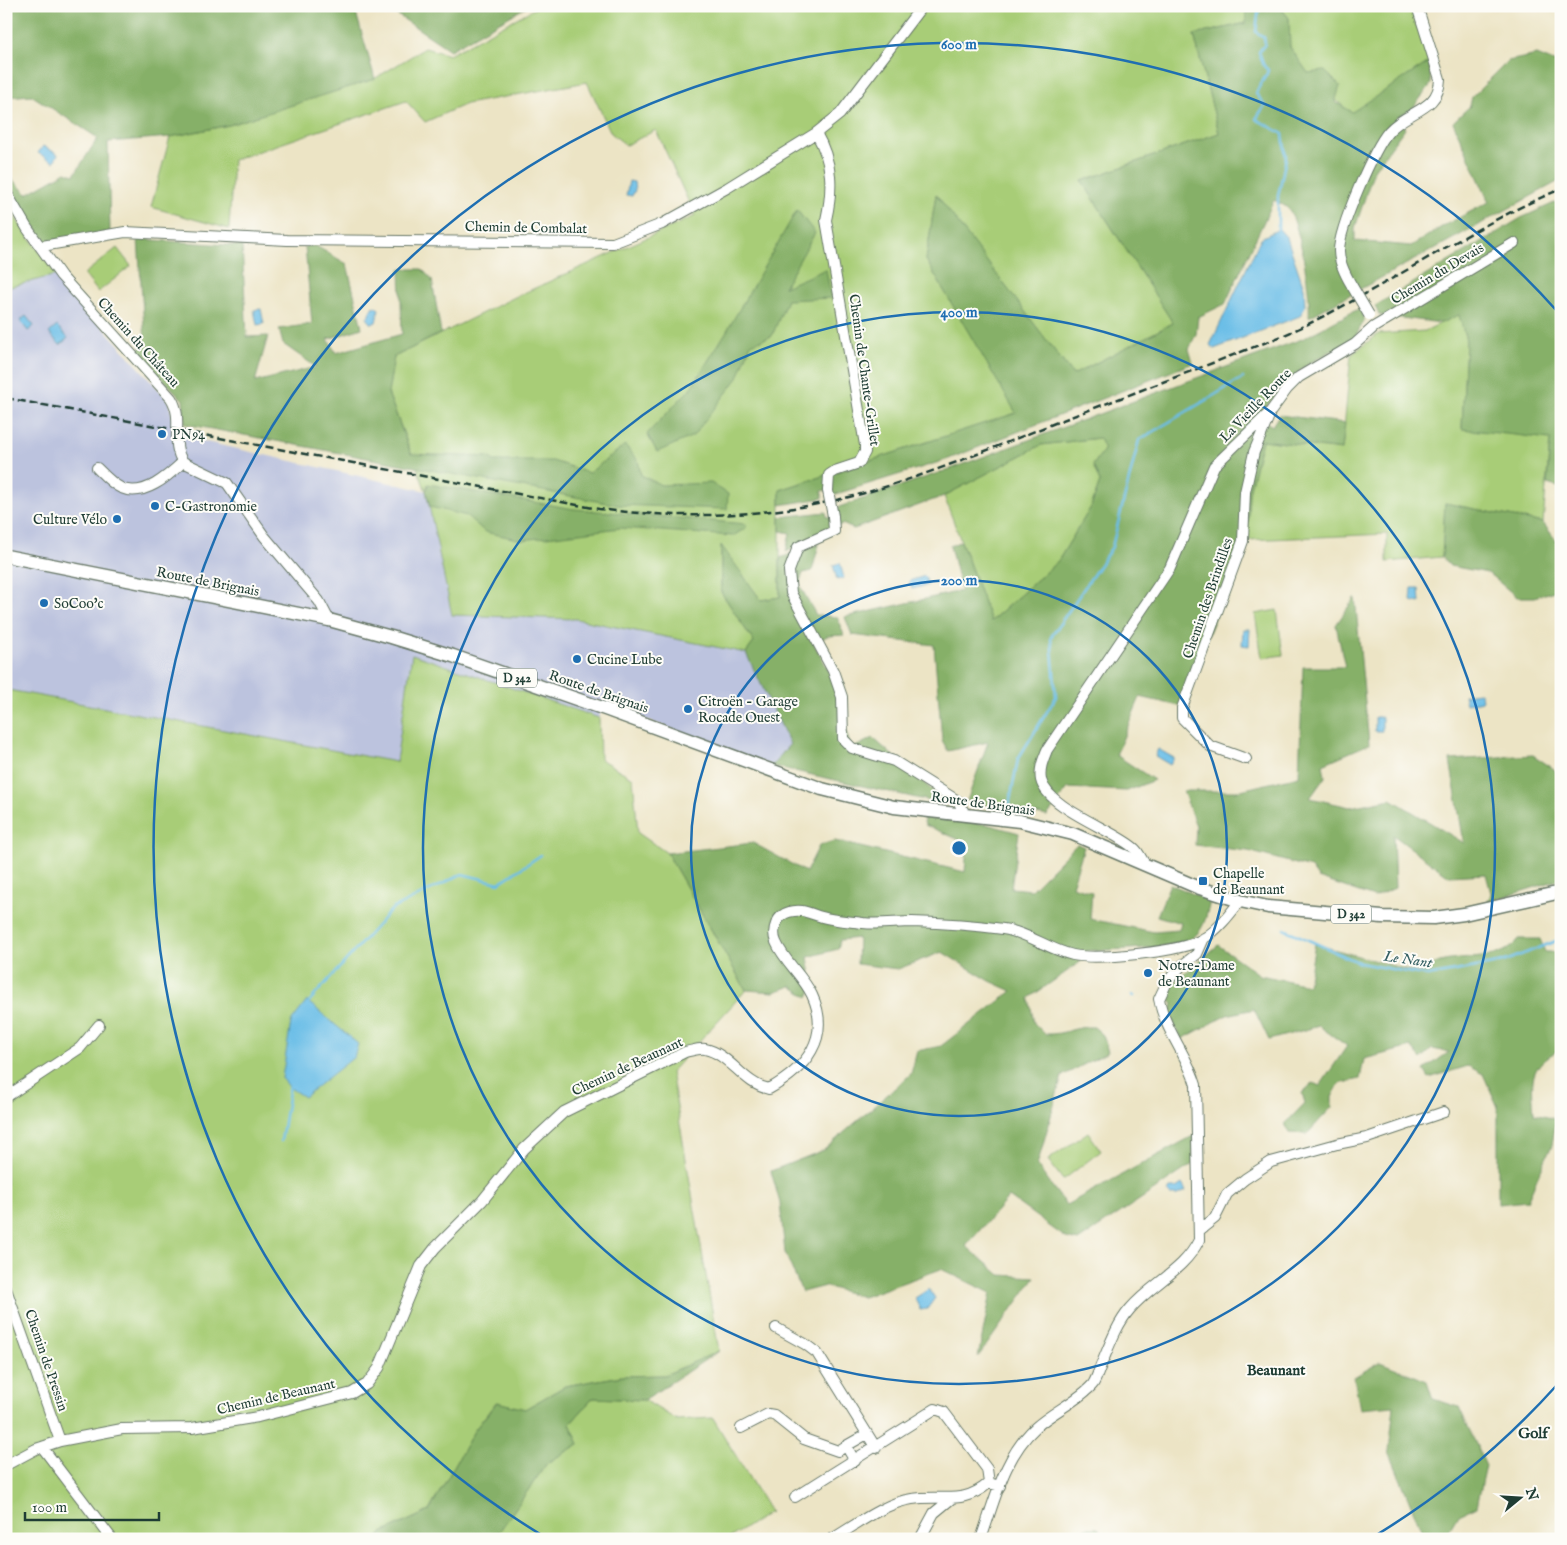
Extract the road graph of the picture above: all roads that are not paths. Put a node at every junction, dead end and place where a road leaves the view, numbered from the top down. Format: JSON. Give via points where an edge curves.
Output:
{"nodes":[{"id":1,"x":922,"y":6,"type":"edge"},
{"id":2,"x":1417,"y":6,"type":"edge"},
{"id":3,"x":816,"y":133,"type":"junction"},
{"id":4,"x":6,"y":192,"type":"edge"},
{"id":5,"x":1514,"y":243,"type":"dead end"},
{"id":6,"x":42,"y":246,"type":"junction"},
{"id":7,"x":1374,"y":327,"type":"junction"},
{"id":8,"x":1271,"y":411,"type":"junction"},
{"id":9,"x":183,"y":462,"type":"junction"},
{"id":10,"x":97,"y":468,"type":"dead end"},
{"id":11,"x":6,"y":556,"type":"edge"},
{"id":12,"x":329,"y":620,"type":"junction"},
{"id":13,"x":1246,"y":759,"type":"dead end"},
{"id":14,"x":965,"y":814,"type":"junction"},
{"id":15,"x":1145,"y":865,"type":"junction"},
{"id":16,"x":1561,"y":892,"type":"edge"},
{"id":17,"x":1240,"y":901,"type":"junction"},
{"id":18,"x":1204,"y":938,"type":"junction"},
{"id":19,"x":99,"y":1026,"type":"dead end"},
{"id":20,"x":6,"y":1097,"type":"edge"},
{"id":21,"x":1444,"y":1112,"type":"dead end"},
{"id":22,"x":1201,"y":1230,"type":"junction"},
{"id":23,"x":6,"y":1289,"type":"edge"},
{"id":24,"x":776,"y":1328,"type":"dead end"},
{"id":25,"x":740,"y":1428,"type":"dead end"},
{"id":26,"x":867,"y":1434,"type":"junction"},
{"id":27,"x":60,"y":1442,"type":"junction"},
{"id":28,"x":846,"y":1446,"type":"junction"},
{"id":29,"x":42,"y":1447,"type":"junction"},
{"id":30,"x":876,"y":1448,"type":"junction"},
{"id":31,"x":855,"y":1461,"type":"junction"},
{"id":32,"x":6,"y":1465,"type":"edge"},
{"id":33,"x":989,"y":1483,"type":"junction"},
{"id":34,"x":1000,"y":1486,"type":"junction"},
{"id":35,"x":795,"y":1497,"type":"dead end"},
{"id":36,"x":951,"y":1498,"type":"junction"},
{"id":37,"x":112,"y":1539,"type":"edge"},
{"id":38,"x":832,"y":1539,"type":"edge"},
{"id":39,"x":920,"y":1539,"type":"edge"},
{"id":40,"x":981,"y":1539,"type":"edge"}],
"edges":[{"from":1,"to":3,"type":"street","name":"Chemin de Combalat","via":[[840,114]]},
{"from":2,"to":7,"type":"street","bridge":true,"via":[[1440,79],[1440,92],[1432,103],[1402,119],[1379,144],[1364,175],[1339,251],[1342,265]]},
{"from":3,"to":6,"type":"street","name":"Chemin de Combalat","via":[[667,221],[613,243],[288,240],[125,232]]},
{"from":3,"to":14,"type":"street","name":"Chemin de Chante-Grillet","bridge":true,"via":[[830,172],[832,194],[826,220],[865,452],[858,463],[829,475],[834,531],[798,547],[789,571],[790,593],[833,671],[842,698],[843,739],[852,748],[894,761],[958,801]]},
{"from":4,"to":6,"type":"street","name":"Chemin du Château"},
{"from":5,"to":7,"type":"street","name":"Chemin du Devais"},
{"from":6,"to":9,"type":"street","name":"Chemin du Château","via":[[61,276],[171,398],[178,413],[177,446]]},
{"from":7,"to":8,"type":"street","name":"La Vieille Route","via":[[1356,344],[1299,377]]},
{"from":8,"to":13,"type":"street","name":"Chemin des Brindilles","via":[[1254,452],[1245,492],[1243,541],[1182,708],[1182,718],[1210,746]]},
{"from":8,"to":15,"type":"street","name":"La Vieille Route","via":[[1214,466],[1170,568],[1047,750],[1041,766],[1041,782],[1050,794],[1095,826],[1133,847]]},
{"from":9,"to":10,"type":"street","via":[[158,483],[133,491],[122,488]]},
{"from":9,"to":12,"type":"street","via":[[227,483],[264,536],[319,601]]},
{"from":11,"to":12,"type":"main road","name":"Route de Brignais","number":"D 342"},
{"from":12,"to":14,"type":"main road","name":"Route de Brignais","number":"D 342","via":[[453,656],[822,789],[894,807]]},
{"from":14,"to":15,"type":"main road","name":"Route de Brignais","number":"D 342","via":[[1020,821],[1073,834]]},
{"from":15,"to":17,"type":"main road","number":"D 342"},
{"from":16,"to":17,"type":"main road","number":"D 342","via":[[1434,918],[1382,917],[1268,907]]},
{"from":17,"to":18,"type":"street","name":"Chemin de Beaunant"},
{"from":18,"to":22,"type":"street","via":[[1197,954],[1180,967],[1159,999],[1167,1025],[1190,1065],[1196,1085]]},
{"from":18,"to":27,"type":"street","name":"Chemin de Beaunant","via":[[1166,950],[1090,957],[1072,955],[1009,930],[933,923],[867,923],[821,917],[802,910],[787,912],[778,919],[774,931],[776,942],[813,996],[819,1023],[818,1040],[803,1065],[785,1081],[769,1089],[758,1087],[718,1055],[704,1049],[685,1052],[564,1112],[524,1149],[482,1201],[421,1266],[379,1368],[367,1384],[352,1393],[258,1417],[192,1428],[122,1429]]},
{"from":19,"to":20,"type":"street","via":[[80,1048]]},
{"from":21,"to":22,"type":"street","via":[[1367,1138],[1271,1162],[1227,1194],[1215,1218]]},
{"from":22,"to":34,"type":"street","via":[[1193,1252],[1181,1267],[1135,1303],[1124,1316],[1094,1384],[1020,1444],[1010,1459]]},
{"from":23,"to":27,"type":"street","name":"Chemin de Pressin"},
{"from":24,"to":26,"type":"street","via":[[817,1353]]},
{"from":25,"to":28,"type":"street","via":[[768,1414],[774,1415],[804,1439],[838,1451]]},
{"from":26,"to":28,"type":"street"},
{"from":26,"to":30,"type":"street"},
{"from":27,"to":29,"type":"street","name":"Chemin de Beaunant"},
{"from":28,"to":31,"type":"street"},
{"from":29,"to":32,"type":"street","name":"Chemin de Beaunant"},
{"from":29,"to":37,"type":"street"},
{"from":30,"to":31,"type":"street"},
{"from":30,"to":33,"type":"street","via":[[935,1409],[944,1412],[987,1469]]},
{"from":31,"to":35,"type":"street"},
{"from":33,"to":34,"type":"street"},
{"from":33,"to":36,"type":"street","via":[[978,1492]]},
{"from":34,"to":40,"type":"street"},
{"from":36,"to":38,"type":"street","via":[[911,1499],[885,1508]]},
{"from":36,"to":39,"type":"street","via":[[934,1513]]}]}
